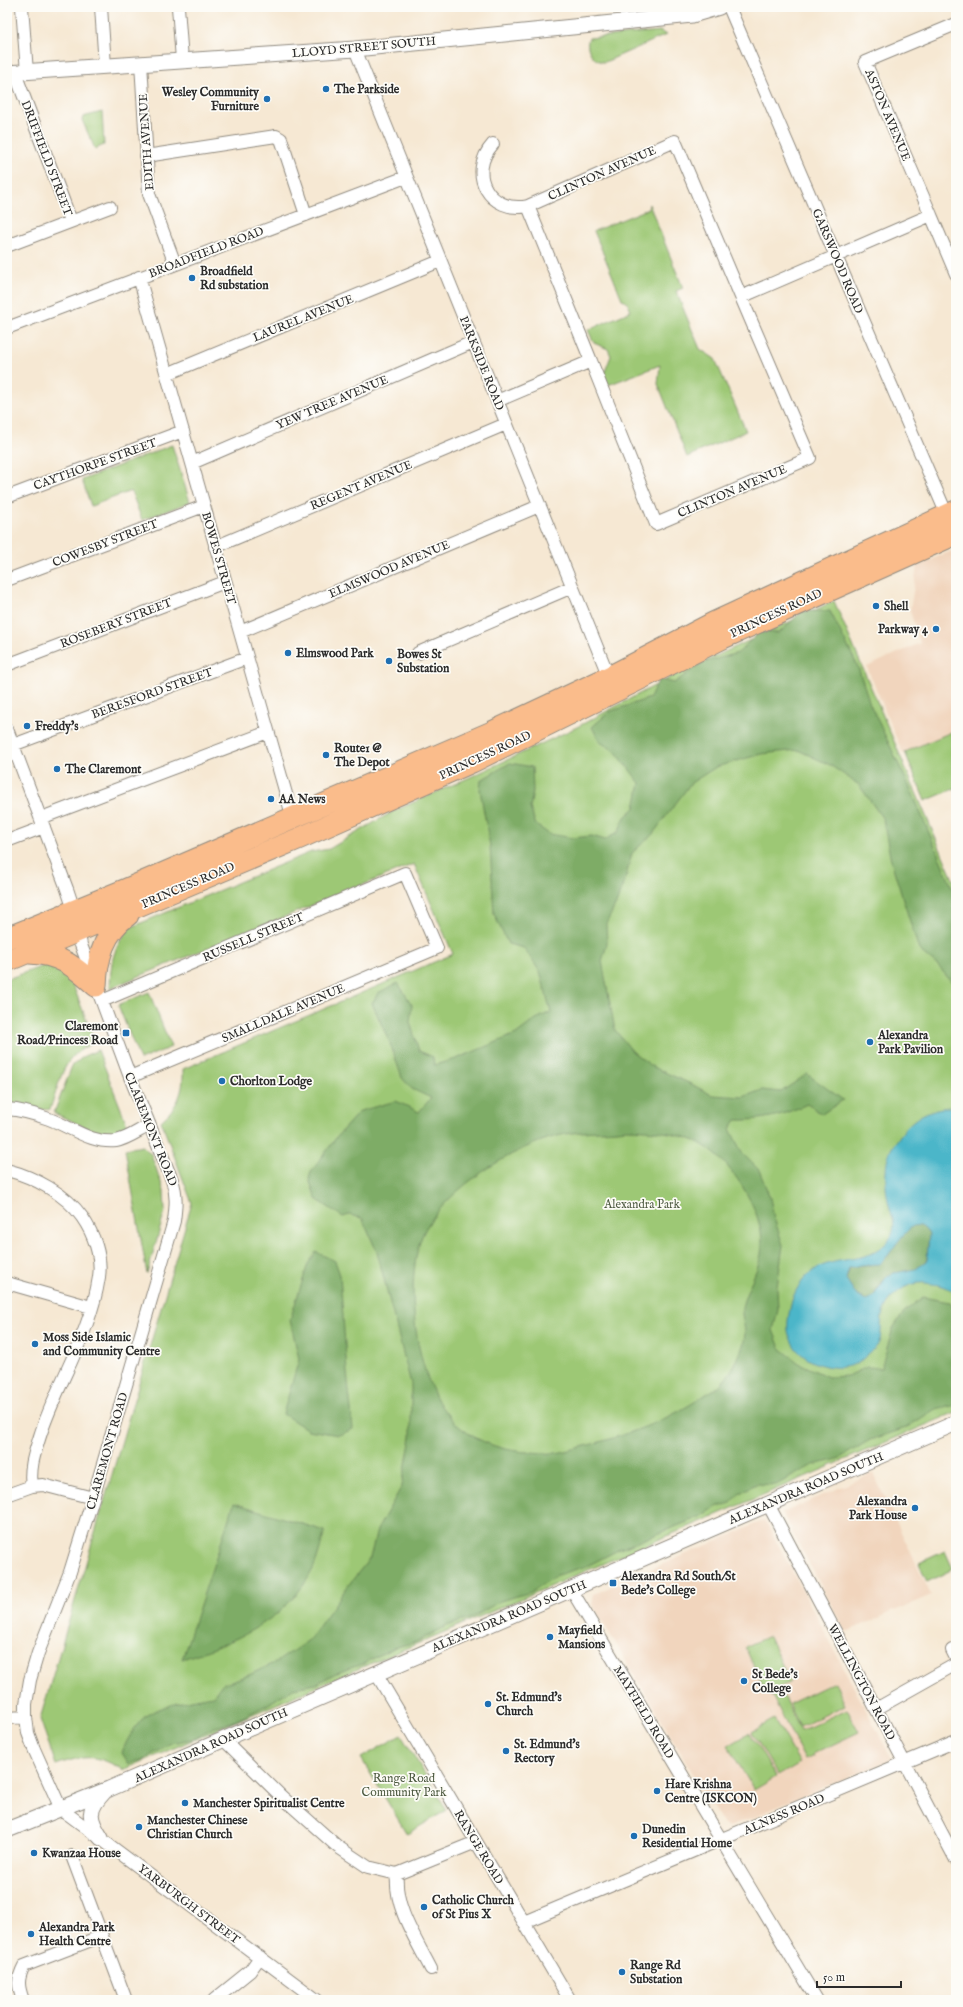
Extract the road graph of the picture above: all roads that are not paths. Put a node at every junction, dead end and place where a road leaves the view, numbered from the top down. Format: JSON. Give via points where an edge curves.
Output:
{"nodes":[{"id":1,"x":22,"y":7,"type":"edge"},
{"id":2,"x":101,"y":7,"type":"edge"},
{"id":3,"x":178,"y":7,"type":"edge"},
{"id":4,"x":730,"y":7,"type":"edge"},
{"id":5,"x":708,"y":9,"type":"edge"},
{"id":6,"x":956,"y":24,"type":"edge"},
{"id":7,"x":355,"y":49,"type":"junction"},
{"id":8,"x":182,"y":60,"type":"junction"},
{"id":9,"x":141,"y":63,"type":"junction"},
{"id":10,"x":105,"y":66,"type":"junction"},
{"id":11,"x":16,"y":73,"type":"edge"},
{"id":12,"x":493,"y":144,"type":"dead end"},
{"id":13,"x":146,"y":156,"type":"junction"},
{"id":14,"x":406,"y":177,"type":"junction"},
{"id":15,"x":528,"y":206,"type":"junction"},
{"id":16,"x":110,"y":207,"type":"dead end"},
{"id":17,"x":306,"y":215,"type":"junction"},
{"id":18,"x":931,"y":215,"type":"junction"},
{"id":19,"x":71,"y":221,"type":"junction"},
{"id":20,"x":7,"y":246,"type":"edge"},
{"id":21,"x":836,"y":256,"type":"junction"},
{"id":22,"x":440,"y":261,"type":"junction"},
{"id":23,"x":175,"y":264,"type":"junction"},
{"id":24,"x":956,"y":274,"type":"edge"},
{"id":25,"x":139,"y":277,"type":"junction"},
{"id":26,"x":741,"y":297,"type":"junction"},
{"id":27,"x":7,"y":328,"type":"edge"},
{"id":28,"x":473,"y":342,"type":"junction"},
{"id":29,"x":591,"y":361,"type":"junction"},
{"id":30,"x":167,"y":374,"type":"junction"},
{"id":31,"x":497,"y":401,"type":"junction"},
{"id":32,"x":506,"y":424,"type":"junction"},
{"id":33,"x":183,"y":431,"type":"junction"},
{"id":34,"x":192,"y":463,"type":"junction"},
{"id":35,"x":7,"y":497,"type":"edge"},
{"id":36,"x":204,"y":506,"type":"junction"},
{"id":37,"x":539,"y":506,"type":"junction"},
{"id":38,"x":952,"y":513,"type":"edge"},
{"id":39,"x":956,"y":534,"type":"edge"},
{"id":40,"x":215,"y":547,"type":"junction"},
{"id":41,"x":7,"y":580,"type":"edge"},
{"id":42,"x":226,"y":582,"type":"junction"},
{"id":43,"x":572,"y":587,"type":"junction"},
{"id":44,"x":240,"y":632,"type":"junction"},
{"id":45,"x":418,"y":653,"type":"dead end"},
{"id":46,"x":247,"y":658,"type":"junction"},
{"id":47,"x":7,"y":665,"type":"edge"},
{"id":48,"x":609,"y":677,"type":"junction"},
{"id":49,"x":7,"y":729,"type":"edge"},
{"id":50,"x":268,"y":732,"type":"junction"},
{"id":51,"x":13,"y":745,"type":"junction"},
{"id":52,"x":292,"y":818,"type":"junction"},
{"id":53,"x":42,"y":822,"type":"junction"},
{"id":54,"x":300,"y":838,"type":"junction"},
{"id":55,"x":7,"y":841,"type":"edge"},
{"id":56,"x":153,"y":900,"type":"junction"},
{"id":57,"x":74,"y":910,"type":"junction"},
{"id":58,"x":78,"y":932,"type":"junction"},
{"id":59,"x":7,"y":938,"type":"edge"},
{"id":60,"x":437,"y":948,"type":"joint"},
{"id":61,"x":27,"y":953,"type":"junction"},
{"id":62,"x":7,"y":961,"type":"edge"},
{"id":63,"x":99,"y":994,"type":"junction"},
{"id":64,"x":130,"y":1077,"type":"junction"},
{"id":65,"x":7,"y":1108,"type":"edge"},
{"id":66,"x":150,"y":1124,"type":"junction"},
{"id":67,"x":7,"y":1170,"type":"edge"},
{"id":68,"x":7,"y":1283,"type":"edge"},
{"id":69,"x":91,"y":1306,"type":"junction"},
{"id":70,"x":956,"y":1423,"type":"edge"},
{"id":71,"x":32,"y":1486,"type":"junction"},
{"id":72,"x":7,"y":1495,"type":"edge"},
{"id":73,"x":93,"y":1498,"type":"junction"},
{"id":74,"x":768,"y":1504,"type":"junction"},
{"id":75,"x":570,"y":1589,"type":"junction"},
{"id":76,"x":956,"y":1664,"type":"edge"},
{"id":77,"x":376,"y":1673,"type":"junction"},
{"id":78,"x":876,"y":1709,"type":"junction"},
{"id":79,"x":26,"y":1717,"type":"junction"},
{"id":80,"x":7,"y":1718,"type":"edge"},
{"id":81,"x":222,"y":1739,"type":"junction"},
{"id":82,"x":956,"y":1741,"type":"edge"},
{"id":83,"x":904,"y":1764,"type":"junction"},
{"id":84,"x":105,"y":1791,"type":"junction"},
{"id":85,"x":61,"y":1808,"type":"junction"},
{"id":86,"x":7,"y":1830,"type":"edge"},
{"id":87,"x":101,"y":1838,"type":"junction"},
{"id":88,"x":721,"y":1840,"type":"junction"},
{"id":89,"x":476,"y":1842,"type":"junction"},
{"id":90,"x":72,"y":1856,"type":"dead end"},
{"id":91,"x":956,"y":1860,"type":"edge"},
{"id":92,"x":397,"y":1874,"type":"junction"},
{"id":93,"x":524,"y":1922,"type":"junction"},
{"id":94,"x":102,"y":1936,"type":"junction"},
{"id":95,"x":260,"y":1957,"type":"junction"},
{"id":96,"x":431,"y":1969,"type":"dead end"},
{"id":97,"x":17,"y":1990,"type":"edge"},
{"id":98,"x":219,"y":1998,"type":"edge"},
{"id":99,"x":126,"y":2000,"type":"edge"},
{"id":100,"x":317,"y":2000,"type":"edge"},
{"id":101,"x":570,"y":2000,"type":"edge"},
{"id":102,"x":817,"y":2000,"type":"edge"}],
"edges":[{"from":1,"to":11,"type":"street","name":"DRIFFIELD STREET"},
{"from":2,"to":10,"type":"street"},
{"from":3,"to":8,"type":"street"},
{"from":4,"to":21,"type":"street","name":"GARSWOOD ROAD"},
{"from":5,"to":7,"type":"street","name":"LLOYD STREET SOUTH","via":[[686,16]]},
{"from":6,"to":18,"type":"street","name":"ASTON AVENUE","via":[[865,62]]},
{"from":7,"to":8,"type":"street","name":"LLOYD STREET SOUTH"},
{"from":7,"to":14,"type":"street","name":"PARKSIDE ROAD"},
{"from":8,"to":9,"type":"street","name":"LLOYD STREET SOUTH"},
{"from":9,"to":10,"type":"street","name":"LLOYD STREET SOUTH"},
{"from":9,"to":13,"type":"street","name":"EDITH AVENUE"},
{"from":10,"to":11,"type":"street","name":"LLOYD STREET SOUTH"},
{"from":11,"to":19,"type":"street","name":"DRIFFIELD STREET"},
{"from":12,"to":15,"type":"street","via":[[482,163],[482,178],[488,192],[492,198],[506,206]]},
{"from":13,"to":17,"type":"street","via":[[276,136],[280,139]]},
{"from":13,"to":23,"type":"street","name":"EDITH AVENUE","via":[[149,194]]},
{"from":14,"to":17,"type":"street","name":"BROADFIELD ROAD"},
{"from":14,"to":22,"type":"street","name":"PARKSIDE ROAD"},
{"from":15,"to":26,"type":"street","name":"CLINTON AVENUE","via":[[675,141]]},
{"from":15,"to":29,"type":"street","name":"CLINTON AVENUE"},
{"from":16,"to":19,"type":"street"},
{"from":17,"to":23,"type":"street","name":"BROADFIELD ROAD"},
{"from":18,"to":21,"type":"street"},
{"from":18,"to":24,"type":"street","name":"ASTON AVENUE"},
{"from":19,"to":20,"type":"street"},
{"from":21,"to":26,"type":"street"},
{"from":21,"to":38,"type":"street","name":"GARSWOOD ROAD"},
{"from":22,"to":28,"type":"street","name":"PARKSIDE ROAD"},
{"from":22,"to":30,"type":"street","name":"LAUREL AVENUE"},
{"from":23,"to":25,"type":"street","name":"BROADFIELD ROAD"},
{"from":25,"to":27,"type":"street","name":"BROADFIELD ROAD"},
{"from":25,"to":30,"type":"street","name":"BOWES STREET"},
{"from":26,"to":29,"type":"street","name":"CLINTON AVENUE","via":[[810,458],[656,524]]},
{"from":28,"to":31,"type":"street","name":"PARKSIDE ROAD"},
{"from":28,"to":34,"type":"street","name":"YEW TREE AVENUE"},
{"from":29,"to":31,"type":"street"},
{"from":30,"to":33,"type":"street","name":"BOWES STREET"},
{"from":31,"to":32,"type":"street","name":"PARKSIDE ROAD"},
{"from":32,"to":37,"type":"street","name":"PARKSIDE ROAD"},
{"from":32,"to":40,"type":"street","name":"REGENT AVENUE"},
{"from":33,"to":34,"type":"street","name":"BOWES STREET"},
{"from":33,"to":35,"type":"street","name":"CAYTHORPE STREET"},
{"from":34,"to":36,"type":"street","name":"BOWES STREET"},
{"from":36,"to":40,"type":"street","name":"BOWES STREET"},
{"from":36,"to":41,"type":"street","name":"COWESBY STREET"},
{"from":37,"to":43,"type":"street","name":"PARKSIDE ROAD"},
{"from":37,"to":44,"type":"street","name":"ELMSWOOD AVENUE"},
{"from":38,"to":48,"type":"highway","name":"PRINCESS ROAD","via":[[714,623]]},
{"from":39,"to":54,"type":"highway","name":"PRINCESS ROAD","via":[[723,638],[483,758]]},
{"from":40,"to":42,"type":"street","name":"BOWES STREET"},
{"from":42,"to":44,"type":"street","name":"BOWES STREET"},
{"from":42,"to":47,"type":"street","name":"ROSEBERY STREET"},
{"from":43,"to":45,"type":"street"},
{"from":43,"to":48,"type":"street","name":"PARKSIDE ROAD"},
{"from":44,"to":46,"type":"street","name":"BOWES STREET"},
{"from":46,"to":50,"type":"street","name":"BOWES STREET"},
{"from":46,"to":51,"type":"street","name":"BERESFORD STREET"},
{"from":48,"to":52,"type":"highway","name":"PRINCESS ROAD","via":[[492,732]]},
{"from":49,"to":51,"type":"street","name":"CLAREMONT ROAD"},
{"from":50,"to":52,"type":"street","name":"BOWES STREET"},
{"from":50,"to":53,"type":"street"},
{"from":51,"to":53,"type":"street","name":"CLAREMONT ROAD"},
{"from":52,"to":54,"type":"street","name":"BOWES STREET"},
{"from":52,"to":57,"type":"highway","name":"PRINCESS ROAD"},
{"from":53,"to":55,"type":"street"},
{"from":53,"to":57,"type":"street","name":"CLAREMONT ROAD"},
{"from":54,"to":56,"type":"highway","name":"PRINCESS ROAD"},
{"from":56,"to":58,"type":"highway","name":"PRINCESS ROAD"},
{"from":56,"to":63,"type":"highway","via":[[120,922],[104,942],[99,960]]},
{"from":57,"to":58,"type":"street","name":"CLAREMONT ROAD"},
{"from":57,"to":59,"type":"highway","name":"PRINCESS ROAD"},
{"from":58,"to":61,"type":"highway","name":"PRINCESS ROAD"},
{"from":58,"to":63,"type":"street","name":"CLAREMONT ROAD"},
{"from":60,"to":63,"type":"street","name":"RUSSELL STREET","via":[[405,873]]},
{"from":60,"to":64,"type":"street","name":"SMALLDALE AVENUE"},
{"from":61,"to":62,"type":"highway","name":"PRINCESS ROAD"},
{"from":61,"to":63,"type":"highway","via":[[60,958],[71,965]]},
{"from":63,"to":64,"type":"street","name":"CLAREMONT ROAD"},
{"from":64,"to":66,"type":"street","name":"CLAREMONT ROAD"},
{"from":65,"to":66,"type":"street","via":[[49,1119],[92,1139],[105,1142],[120,1140]]},
{"from":66,"to":73,"type":"street","name":"CLAREMONT ROAD","via":[[176,1192],[177,1205]]},
{"from":67,"to":69,"type":"street","via":[[34,1180],[62,1196],[85,1222],[96,1245],[99,1262],[99,1277]]},
{"from":68,"to":69,"type":"street"},
{"from":69,"to":71,"type":"street","via":[[79,1345],[58,1386],[44,1423],[32,1464]]},
{"from":70,"to":74,"type":"street","name":"ALEXANDRA ROAD SOUTH"},
{"from":71,"to":72,"type":"street"},
{"from":71,"to":73,"type":"street","via":[[55,1487]]},
{"from":73,"to":79,"type":"street","name":"CLAREMONT ROAD","via":[[70,1572],[38,1653],[28,1692]]},
{"from":74,"to":75,"type":"street","name":"ALEXANDRA ROAD SOUTH"},
{"from":74,"to":78,"type":"street","name":"WELLINGTON ROAD"},
{"from":75,"to":77,"type":"street","name":"ALEXANDRA ROAD SOUTH"},
{"from":75,"to":88,"type":"street","name":"MAYFIELD ROAD"},
{"from":76,"to":78,"type":"street"},
{"from":77,"to":81,"type":"street","name":"ALEXANDRA ROAD SOUTH"},
{"from":77,"to":89,"type":"street","name":"RANGE ROAD"},
{"from":78,"to":83,"type":"street","name":"WELLINGTON ROAD"},
{"from":79,"to":80,"type":"street"},
{"from":79,"to":85,"type":"street","name":"CLAREMONT ROAD","via":[[34,1749]]},
{"from":81,"to":84,"type":"street","name":"ALEXANDRA ROAD SOUTH"},
{"from":81,"to":92,"type":"street","via":[[338,1847],[368,1868]]},
{"from":82,"to":83,"type":"street","name":"ALNESS ROAD"},
{"from":83,"to":88,"type":"street","name":"ALNESS ROAD"},
{"from":83,"to":91,"type":"street","name":"WELLINGTON ROAD"},
{"from":84,"to":85,"type":"street","name":"ALEXANDRA ROAD SOUTH"},
{"from":84,"to":87,"type":"street","via":[[97,1799],[91,1812],[91,1820]]},
{"from":85,"to":86,"type":"street","name":"ALEXANDRA ROAD SOUTH"},
{"from":85,"to":87,"type":"street","name":"YARBURGH STREET"},
{"from":87,"to":95,"type":"street","name":"YARBURGH STREET"},
{"from":88,"to":93,"type":"street","name":"ALNESS ROAD"},
{"from":88,"to":102,"type":"street","name":"MAYFIELD ROAD"},
{"from":89,"to":92,"type":"street"},
{"from":89,"to":93,"type":"street","name":"RANGE ROAD"},
{"from":90,"to":94,"type":"street"},
{"from":92,"to":96,"type":"street","via":[[396,1888],[401,1906]]},
{"from":93,"to":101,"type":"street","name":"RANGE ROAD"},
{"from":94,"to":97,"type":"street","via":[[24,1966],[19,1975]]},
{"from":94,"to":99,"type":"street"},
{"from":95,"to":98,"type":"street","via":[[250,1971]]},
{"from":95,"to":100,"type":"street","name":"YARBURGH STREET"}]}
